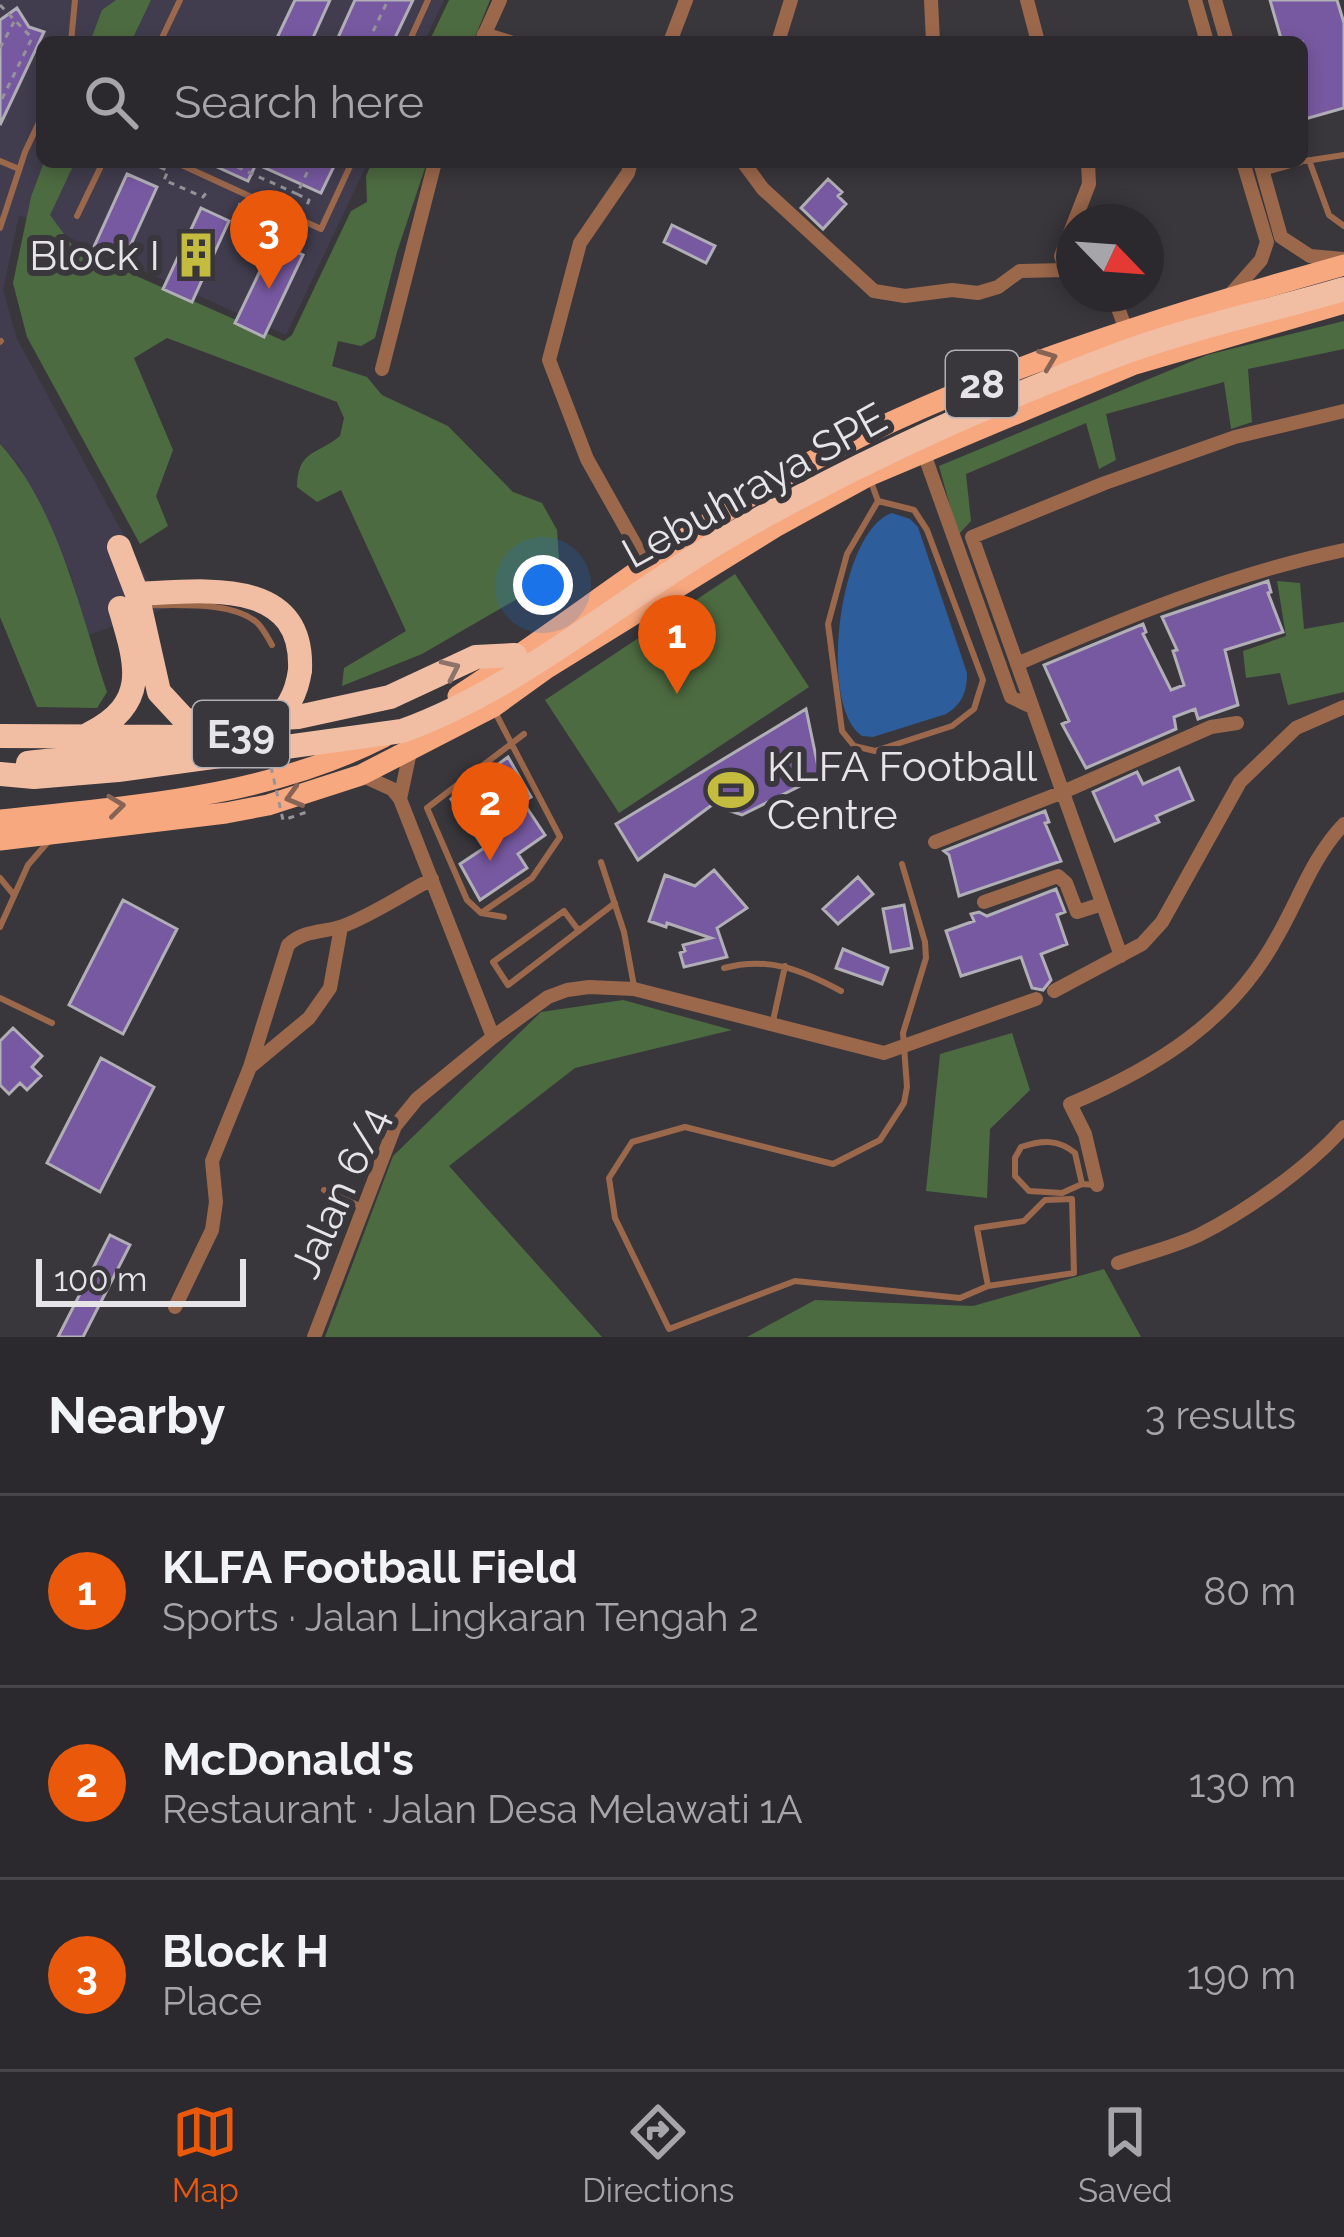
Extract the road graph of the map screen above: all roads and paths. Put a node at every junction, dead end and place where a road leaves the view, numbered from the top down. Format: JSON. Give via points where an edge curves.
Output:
{"nodes":[{"id":1,"x":75,"y":0,"type":"edge"},
{"id":2,"x":180,"y":0,"type":"edge"},
{"id":3,"x":388,"y":0,"type":"edge"},
{"id":4,"x":428,"y":0,"type":"edge"},
{"id":5,"x":500,"y":0,"type":"edge"},
{"id":6,"x":686,"y":0,"type":"edge"},
{"id":7,"x":791,"y":0,"type":"edge"},
{"id":8,"x":932,"y":0,"type":"edge"},
{"id":9,"x":1027,"y":0,"type":"edge"},
{"id":10,"x":1195,"y":0,"type":"edge"},
{"id":11,"x":1215,"y":0,"type":"edge"},
{"id":12,"x":0,"y":5,"type":"edge"},
{"id":13,"x":15,"y":20,"type":"junction"},
{"id":14,"x":72,"y":36,"type":"edge"},
{"id":15,"x":163,"y":36,"type":"edge"},
{"id":16,"x":371,"y":36,"type":"edge"},
{"id":17,"x":412,"y":36,"type":"edge"},
{"id":18,"x":484,"y":36,"type":"edge"},
{"id":19,"x":672,"y":36,"type":"edge"},
{"id":20,"x":780,"y":36,"type":"edge"},
{"id":21,"x":933,"y":36,"type":"edge"},
{"id":22,"x":1036,"y":36,"type":"edge"},
{"id":23,"x":1205,"y":36,"type":"edge"},
{"id":24,"x":1225,"y":36,"type":"edge"},
{"id":25,"x":0,"y":48,"type":"edge"},
{"id":26,"x":0,"y":104,"type":"edge"},
{"id":27,"x":36,"y":130,"type":"edge"},
{"id":28,"x":1344,"y":154,"type":"edge"},
{"id":29,"x":1308,"y":160,"type":"edge"},
{"id":30,"x":0,"y":161,"type":"edge"},
{"id":31,"x":100,"y":168,"type":"edge"},
{"id":32,"x":189,"y":168,"type":"edge"},
{"id":33,"x":239,"y":168,"type":"edge"},
{"id":34,"x":309,"y":168,"type":"edge"},
{"id":35,"x":349,"y":168,"type":"edge"},
{"id":36,"x":433,"y":168,"type":"edge"},
{"id":37,"x":629,"y":168,"type":"edge"},
{"id":38,"x":747,"y":168,"type":"edge"},
{"id":39,"x":1088,"y":168,"type":"edge"},
{"id":40,"x":1253,"y":168,"type":"edge"},
{"id":41,"x":1307,"y":168,"type":"edge"},
{"id":42,"x":20,"y":169,"type":"junction"},
{"id":43,"x":1081,"y":204,"type":"edge"},
{"id":44,"x":76,"y":217,"type":"dead end"},
{"id":45,"x":1344,"y":226,"type":"edge"},
{"id":46,"x":0,"y":228,"type":"edge"},
{"id":47,"x":1344,"y":262,"type":"edge"},
{"id":48,"x":1056,"y":272,"type":"edge"},
{"id":49,"x":1344,"y":289,"type":"edge"},
{"id":50,"x":1226,"y":298,"type":"junction"},
{"id":51,"x":1344,"y":304,"type":"edge"},
{"id":52,"x":1119,"y":312,"type":"edge"},
{"id":53,"x":1126,"y":330,"type":"junction"},
{"id":54,"x":382,"y":369,"type":"dead end"},
{"id":55,"x":1344,"y":411,"type":"edge"},
{"id":56,"x":922,"y":451,"type":"junction"},
{"id":57,"x":868,"y":476,"type":"junction"},
{"id":58,"x":878,"y":500,"type":"junction"},
{"id":59,"x":119,"y":547,"type":"dead end"},
{"id":60,"x":1344,"y":550,"type":"edge"},
{"id":61,"x":646,"y":563,"type":"junction"},
{"id":62,"x":132,"y":602,"type":"junction"},
{"id":63,"x":272,"y":645,"type":"dead end"},
{"id":64,"x":515,"y":655,"type":"junction"},
{"id":65,"x":1017,"y":664,"type":"junction"},
{"id":66,"x":390,"y":697,"type":"junction"},
{"id":67,"x":493,"y":707,"type":"junction"},
{"id":68,"x":1032,"y":707,"type":"junction"},
{"id":69,"x":1344,"y":707,"type":"edge"},
{"id":70,"x":1237,"y":723,"type":"dead end"},
{"id":71,"x":524,"y":734,"type":"dead end"},
{"id":72,"x":87,"y":735,"type":"junction"},
{"id":73,"x":0,"y":736,"type":"edge"},
{"id":74,"x":512,"y":743,"type":"junction"},
{"id":75,"x":410,"y":752,"type":"junction"},
{"id":76,"x":269,"y":760,"type":"dead end"},
{"id":77,"x":0,"y":769,"type":"edge"},
{"id":78,"x":362,"y":775,"type":"junction"},
{"id":79,"x":1063,"y":793,"type":"junction"},
{"id":80,"x":400,"y":800,"type":"junction"},
{"id":81,"x":310,"y":812,"type":"dead end"},
{"id":82,"x":0,"y":820,"type":"edge"},
{"id":83,"x":1344,"y":824,"type":"edge"},
{"id":84,"x":56,"y":835,"type":"junction"},
{"id":85,"x":0,"y":840,"type":"edge"},
{"id":86,"x":935,"y":842,"type":"dead end"},
{"id":87,"x":601,"y":862,"type":"dead end"},
{"id":88,"x":902,"y":864,"type":"dead end"},
{"id":89,"x":0,"y":878,"type":"edge"},
{"id":90,"x":432,"y":879,"type":"junction"},
{"id":91,"x":14,"y":895,"type":"junction"},
{"id":92,"x":984,"y":902,"type":"dead end"},
{"id":93,"x":615,"y":903,"type":"junction"},
{"id":94,"x":1102,"y":904,"type":"junction"},
{"id":95,"x":482,"y":913,"type":"junction"},
{"id":96,"x":504,"y":916,"type":"dead end"},
{"id":97,"x":1,"y":924,"type":"edge"},
{"id":98,"x":341,"y":927,"type":"junction"},
{"id":99,"x":579,"y":931,"type":"junction"},
{"id":100,"x":1120,"y":956,"type":"junction"},
{"id":101,"x":785,"y":966,"type":"junction"},
{"id":102,"x":724,"y":968,"type":"dead end"},
{"id":103,"x":634,"y":989,"type":"junction"},
{"id":104,"x":841,"y":991,"type":"dead end"},
{"id":105,"x":1054,"y":991,"type":"dead end"},
{"id":106,"x":0,"y":998,"type":"edge"},
{"id":107,"x":1036,"y":999,"type":"dead end"},
{"id":108,"x":52,"y":1023,"type":"dead end"},
{"id":109,"x":772,"y":1025,"type":"junction"},
{"id":110,"x":493,"y":1037,"type":"junction"},
{"id":111,"x":902,"y":1050,"type":"junction"},
{"id":112,"x":250,"y":1066,"type":"junction"},
{"id":113,"x":1344,"y":1126,"type":"edge"},
{"id":114,"x":1089,"y":1185,"type":"junction"},
{"id":115,"x":324,"y":1190,"type":"dead end"},
{"id":116,"x":362,"y":1208,"type":"junction"},
{"id":117,"x":1118,"y":1263,"type":"dead end"},
{"id":118,"x":988,"y":1286,"type":"junction"},
{"id":119,"x":176,"y":1307,"type":"dead end"},
{"id":120,"x":314,"y":1337,"type":"edge"}],
"edges":[{"from":1,"to":14,"type":"lane"},
{"from":2,"to":15,"type":"lane"},
{"from":3,"to":16,"type":"path"},
{"from":4,"to":17,"type":"lane"},
{"from":5,"to":18,"type":"street"},
{"from":6,"to":19,"type":"street"},
{"from":7,"to":20,"type":"street"},
{"from":8,"to":21,"type":"street"},
{"from":9,"to":22,"type":"street"},
{"from":10,"to":23,"type":"street"},
{"from":11,"to":24,"type":"street"},
{"from":12,"to":13,"type":"path"},
{"from":13,"to":25,"type":"path"},
{"from":13,"to":26,"type":"path","via":[[32,38]]},
{"from":27,"to":42,"type":"lane"},
{"from":28,"to":29,"type":"lane"},
{"from":30,"to":42,"type":"lane"},
{"from":31,"to":44,"type":"lane"},
{"from":32,"to":35,"type":"lane","via":[[321,229]]},
{"from":33,"to":34,"type":"path","via":[[297,194]]},
{"from":36,"to":54,"type":"street"},
{"from":37,"to":61,"type":"street","via":[[580,243],[549,360],[587,459]]},
{"from":38,"to":48,"type":"street","via":[[874,291],[978,293],[1020,271]]},
{"from":39,"to":43,"type":"street"},
{"from":40,"to":47,"type":"street","via":[[1281,237],[1310,256]]},
{"from":40,"to":50,"type":"street","via":[[1267,242]]},
{"from":41,"to":45,"type":"lane","via":[[1328,215]]},
{"from":42,"to":46,"type":"lane"},
{"from":47,"to":50,"type":"highway","number":"28"},
{"from":49,"to":77,"type":"highway","name":"Lebuhraya SPE","number":"E39","bridge":true,"via":[[1120,354],[878,457],[729,536],[489,691],[402,731],[118,770],[34,777]]},
{"from":50,"to":53,"type":"highway","number":"28"},
{"from":51,"to":56,"type":"highway","number":"28","via":[[1132,365]]},
{"from":52,"to":53,"type":"street"},
{"from":61,"to":53,"type":"highway","number":"28","one_way":true,"via":[[784,477],[947,397]]},
{"from":55,"to":65,"type":"street","via":[[1235,437],[972,537]]},
{"from":56,"to":57,"type":"highway","number":"28"},
{"from":56,"to":68,"type":"street","via":[[1011,697]]},
{"from":57,"to":58,"type":"lane"},
{"from":57,"to":67,"type":"highway","number":"28"},
{"from":58,"to":58,"type":"lane","via":[[847,554],[828,624],[842,731],[854,746],[875,751],[952,726],[974,709],[983,680],[927,530],[914,509]]},
{"from":59,"to":62,"type":"highway"},
{"from":60,"to":65,"type":"street","via":[[1143,610]]},
{"from":61,"to":64,"type":"highway","number":"28"},
{"from":62,"to":63,"type":"lane","via":[[238,614],[256,621]]},
{"from":62,"to":66,"type":"highway","via":[[159,692],[184,719],[298,717]]},
{"from":62,"to":72,"type":"highway","via":[[134,690],[125,710]]},
{"from":62,"to":77,"type":"highway","bridge":true,"via":[[240,595],[265,601],[298,637],[300,670],[286,709],[255,731],[223,740]]},
{"from":66,"to":64,"type":"highway","one_way":true,"via":[[476,657]]},
{"from":82,"to":64,"type":"highway","number":"28","one_way":true,"via":[[298,774],[435,711]]},
{"from":65,"to":68,"type":"street"},
{"from":66,"to":72,"type":"highway","number":"E39","via":[[296,728],[212,737]]},
{"from":67,"to":74,"type":"lane"},
{"from":67,"to":75,"type":"highway","number":"28"},
{"from":68,"to":79,"type":"street"},
{"from":69,"to":100,"type":"street","via":[[1296,728],[1240,782],[1162,922]]},
{"from":70,"to":79,"type":"street"},
{"from":71,"to":74,"type":"lane"},
{"from":72,"to":73,"type":"highway","number":"E39"},
{"from":74,"to":95,"type":"lane","via":[[560,837],[532,878]]},
{"from":74,"to":95,"type":"lane","via":[[427,808],[467,900]]},
{"from":75,"to":78,"type":"highway","number":"28"},
{"from":75,"to":80,"type":"street"},
{"from":76,"to":81,"type":"path","bridge":true,"via":[[283,820]]},
{"from":78,"to":80,"type":"street"},
{"from":78,"to":84,"type":"highway","number":"28","one_way":true,"via":[[247,809]]},
{"from":79,"to":86,"type":"street"},
{"from":79,"to":94,"type":"street"},
{"from":80,"to":90,"type":"street"},
{"from":83,"to":114,"type":"street","via":[[1251,981],[1217,1017],[1132,1078],[1070,1104],[1084,1134]]},
{"from":84,"to":85,"type":"highway","number":"28"},
{"from":84,"to":91,"type":"lane"},
{"from":87,"to":93,"type":"lane"},
{"from":88,"to":111,"type":"lane","via":[[926,958]]},
{"from":89,"to":91,"type":"lane"},
{"from":90,"to":98,"type":"street"},
{"from":90,"to":110,"type":"street"},
{"from":91,"to":97,"type":"lane"},
{"from":92,"to":94,"type":"street","via":[[1058,877],[1078,912]]},
{"from":93,"to":99,"type":"lane"},
{"from":93,"to":103,"type":"lane"},
{"from":94,"to":100,"type":"street"},
{"from":95,"to":96,"type":"lane"},
{"from":98,"to":112,"type":"street","via":[[330,988],[309,1018]]},
{"from":98,"to":112,"type":"street","via":[[288,945]]},
{"from":99,"to":99,"type":"lane","via":[[563,911],[493,962],[508,985]]},
{"from":100,"to":105,"type":"street"},
{"from":101,"to":102,"type":"lane"},
{"from":101,"to":104,"type":"lane"},
{"from":101,"to":109,"type":"lane"},
{"from":103,"to":109,"type":"street","name":"Jalan 6/4"},
{"from":103,"to":110,"type":"street","name":"Jalan 6/4","via":[[567,990]]},
{"from":106,"to":108,"type":"lane"},
{"from":107,"to":111,"type":"street"},
{"from":109,"to":111,"type":"street","name":"Jalan 6/4","via":[[884,1053]]},
{"from":110,"to":116,"type":"street","name":"Jalan 6/4","via":[[395,1126]]},
{"from":111,"to":118,"type":"lane","via":[[904,1103],[868,1148],[833,1164],[686,1127],[632,1142],[609,1178],[615,1218],[669,1329],[795,1281],[960,1298]]},
{"from":112,"to":119,"type":"street","via":[[212,1161],[212,1230]]},
{"from":113,"to":117,"type":"street","via":[[1232,1216]]},
{"from":114,"to":114,"type":"lane","via":[[1062,1143],[1036,1142],[1015,1158],[1015,1176],[1029,1191]]},
{"from":115,"to":116,"type":"lane"},
{"from":116,"to":120,"type":"street","name":"Jalan 6/4"},
{"from":118,"to":118,"type":"lane","via":[[1074,1273],[1072,1199],[1045,1200],[1024,1221],[977,1228]]}]}
